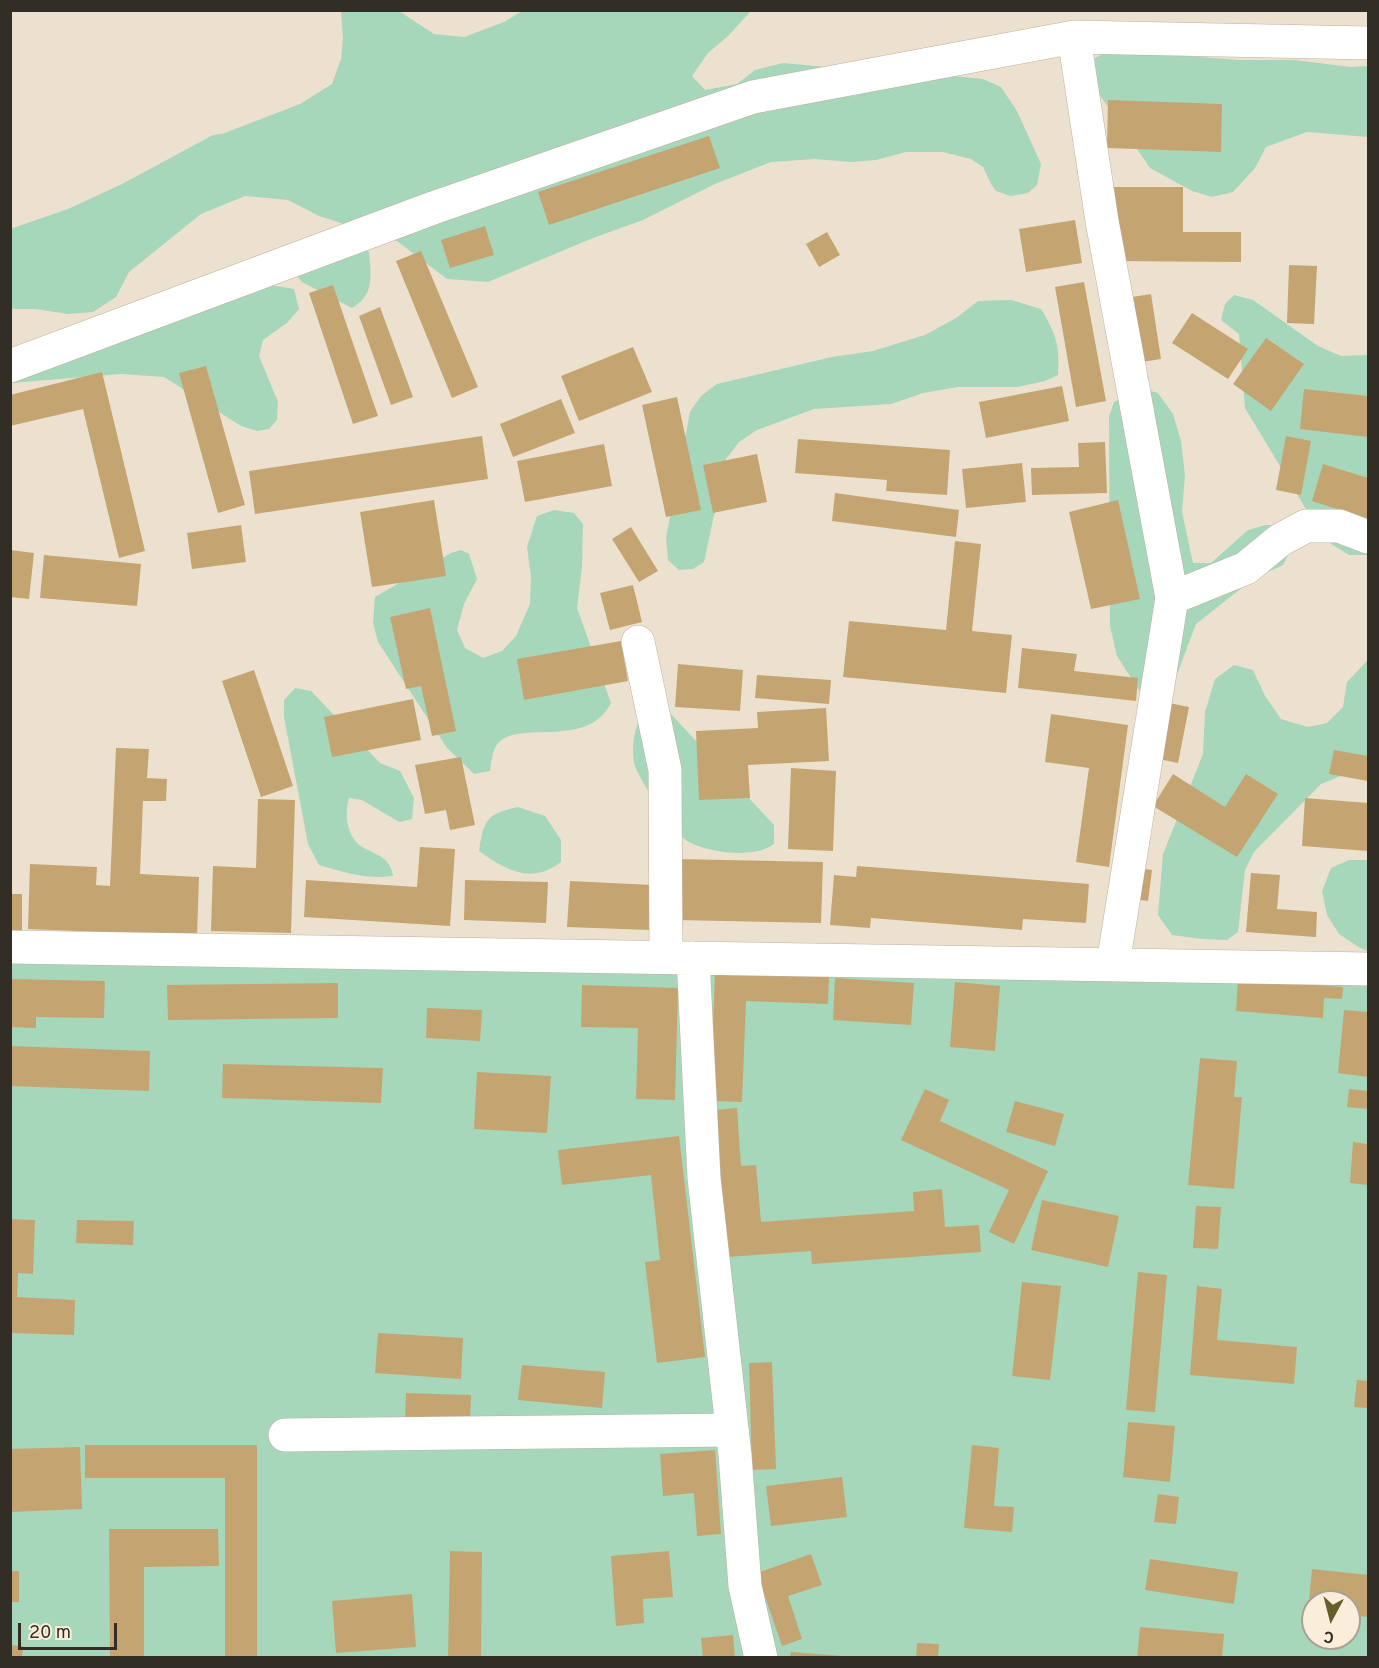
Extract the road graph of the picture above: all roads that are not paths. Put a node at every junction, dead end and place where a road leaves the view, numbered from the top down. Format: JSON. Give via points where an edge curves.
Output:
{"nodes":[{"id":1,"x":1074,"y":37,"type":"junction"},
{"id":2,"x":1368,"y":43,"type":"edge"},
{"id":3,"x":10,"y":366,"type":"edge"},
{"id":4,"x":1368,"y":537,"type":"edge"},
{"id":5,"x":1172,"y":598,"type":"junction"},
{"id":6,"x":638,"y":642,"type":"dead end"},
{"id":7,"x":10,"y":947,"type":"edge"},
{"id":8,"x":679,"y":957,"type":"junction"},
{"id":9,"x":1113,"y":964,"type":"junction"},
{"id":10,"x":1368,"y":969,"type":"edge"},
{"id":11,"x":732,"y":1430,"type":"junction"},
{"id":12,"x":285,"y":1435,"type":"dead end"},
{"id":13,"x":761,"y":1658,"type":"edge"}],
"edges":[{"from":1,"to":2,"type":"street"},
{"from":1,"to":3,"type":"street","via":[[753,97],[433,208]]},
{"from":1,"to":5,"type":"street","via":[[1102,221]]},
{"from":4,"to":5,"type":"street","via":[[1339,526],[1306,526],[1280,540],[1246,568]]},
{"from":5,"to":9,"type":"street"},
{"from":6,"to":8,"type":"street","via":[[665,770]]},
{"from":7,"to":8,"type":"street"},
{"from":8,"to":9,"type":"street"},
{"from":8,"to":11,"type":"street"},
{"from":9,"to":10,"type":"street"},
{"from":11,"to":12,"type":"street"},
{"from":11,"to":13,"type":"street","via":[[745,1586]]}]}
